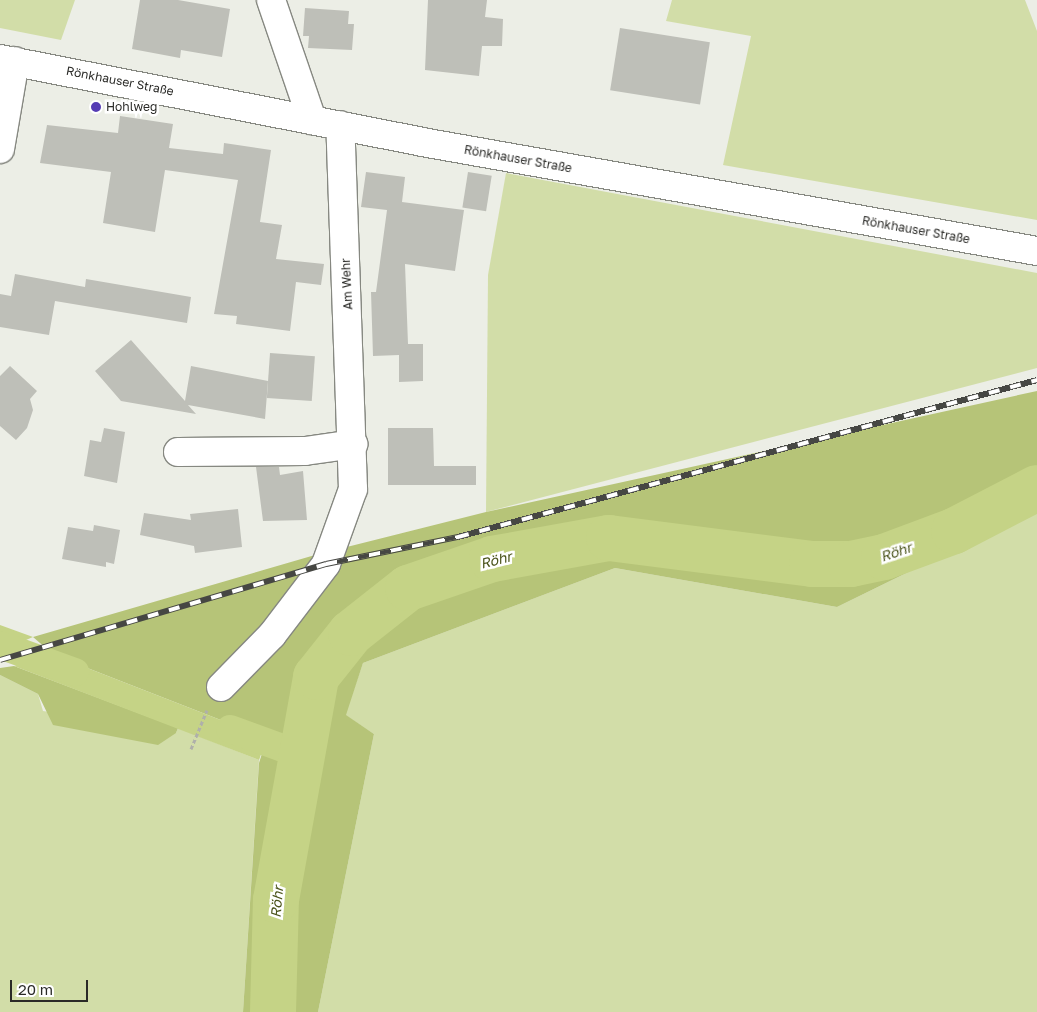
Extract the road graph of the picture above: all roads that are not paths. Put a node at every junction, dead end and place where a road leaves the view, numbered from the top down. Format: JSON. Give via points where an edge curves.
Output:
{"nodes":[{"id":1,"x":271,"y":0,"type":"edge"},
{"id":2,"x":7,"y":60,"type":"edge"},
{"id":3,"x":312,"y":120,"type":"junction"},
{"id":4,"x":340,"y":125,"type":"junction"},
{"id":5,"x":0,"y":149,"type":"edge"},
{"id":6,"x":1037,"y":251,"type":"edge"},
{"id":7,"x":354,"y":444,"type":"junction"},
{"id":8,"x":178,"y":452,"type":"dead end"},
{"id":9,"x":215,"y":697,"type":"road end"}],
"edges":[{"from":1,"to":3,"type":"main road"},
{"from":2,"to":3,"type":"main road","name":"Rönkhauser Straße"},
{"from":2,"to":5,"type":"main road"},
{"from":3,"to":4,"type":"main road","name":"Rönkhauser Straße"},
{"from":4,"to":6,"type":"main road","name":"Rönkhauser Straße"},
{"from":4,"to":7,"type":"main road","name":"Am Wehr"},
{"from":7,"to":8,"type":"main road","via":[[304,451]]},
{"from":7,"to":9,"type":"main road","name":"Am Wehr","via":[[353,489],[326,564],[272,635]]}]}
